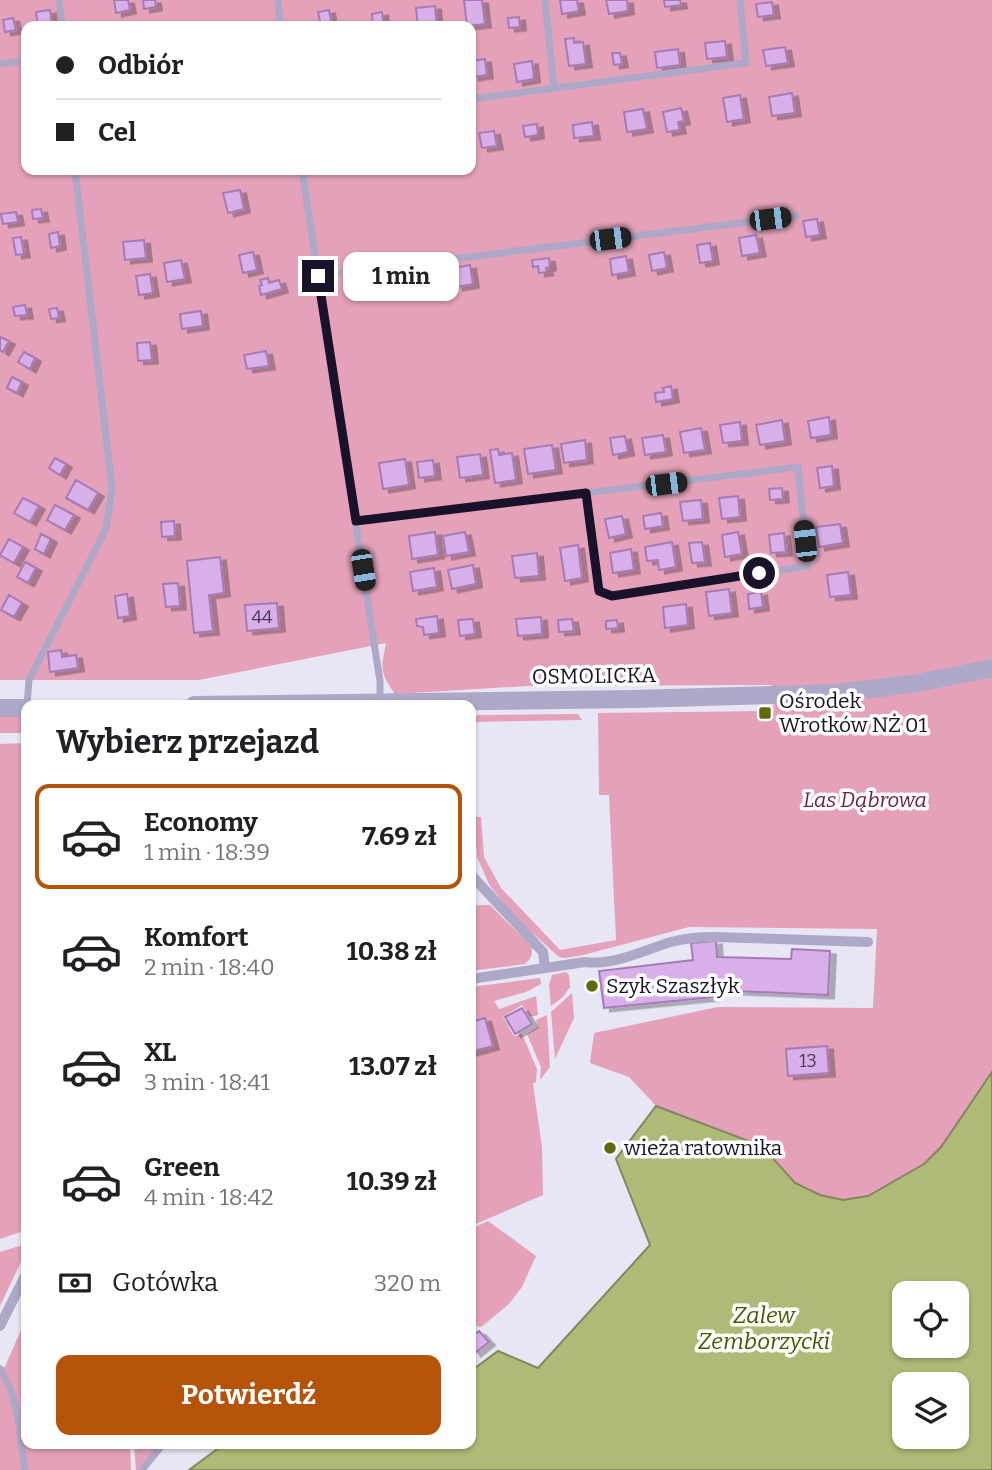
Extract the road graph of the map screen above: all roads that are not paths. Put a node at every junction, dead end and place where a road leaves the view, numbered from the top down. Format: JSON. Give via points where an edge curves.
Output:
{"nodes":[{"id":1,"x":59,"y":0,"type":"edge"},
{"id":2,"x":278,"y":0,"type":"edge"},
{"id":3,"x":545,"y":0,"type":"edge"},
{"id":4,"x":740,"y":0,"type":"edge"},
{"id":5,"x":61,"y":21,"type":"edge"},
{"id":6,"x":280,"y":21,"type":"edge"},
{"id":7,"x":21,"y":62,"type":"edge"},
{"id":8,"x":0,"y":64,"type":"edge"},
{"id":9,"x":554,"y":88,"type":"junction"},
{"id":10,"x":476,"y":98,"type":"edge"},
{"id":11,"x":76,"y":175,"type":"edge"},
{"id":12,"x":303,"y":175,"type":"edge"},
{"id":13,"x":796,"y":216,"type":"dead end"},
{"id":14,"x":318,"y":276,"type":"junction"},
{"id":15,"x":586,"y":493,"type":"junction"},
{"id":16,"x":356,"y":521,"type":"junction"},
{"id":17,"x":992,"y":668,"type":"edge"},
{"id":18,"x":27,"y":700,"type":"edge"},
{"id":19,"x":380,"y":700,"type":"edge"},
{"id":20,"x":476,"y":703,"type":"edge"},
{"id":21,"x":21,"y":707,"type":"edge"},
{"id":22,"x":0,"y":708,"type":"edge"},
{"id":23,"x":476,"y":883,"type":"edge"},
{"id":24,"x":868,"y":942,"type":"dead end"},
{"id":25,"x":545,"y":968,"type":"junction"},
{"id":26,"x":476,"y":978,"type":"edge"},
{"id":27,"x":21,"y":1284,"type":"edge"},
{"id":28,"x":0,"y":1326,"type":"edge"},
{"id":29,"x":0,"y":1369,"type":"edge"},
{"id":30,"x":21,"y":1444,"type":"edge"},
{"id":31,"x":22,"y":1449,"type":"edge"},
{"id":32,"x":159,"y":1449,"type":"edge"},
{"id":33,"x":25,"y":1470,"type":"edge"},
{"id":34,"x":142,"y":1470,"type":"edge"}],
"edges":[{"from":1,"to":5,"type":"lane"},
{"from":2,"to":6,"type":"lane"},
{"from":3,"to":9,"type":"lane"},
{"from":4,"to":9,"type":"lane","via":[[746,63]]},
{"from":7,"to":8,"type":"lane"},
{"from":9,"to":10,"type":"lane"},
{"from":11,"to":18,"type":"lane","via":[[112,488],[106,528],[29,680]]},
{"from":12,"to":14,"type":"lane"},
{"from":13,"to":14,"type":"lane"},
{"from":14,"to":16,"type":"lane"},
{"from":15,"to":15,"type":"lane","via":[[599,591],[612,596],[808,566],[798,467]]},
{"from":15,"to":16,"type":"lane"},
{"from":16,"to":19,"type":"lane"},
{"from":17,"to":20,"type":"street","name":"OSMOLICKA","via":[[837,693]]},
{"from":21,"to":22,"type":"street"},
{"from":23,"to":25,"type":"street","via":[[543,952]]},
{"from":24,"to":25,"type":"street","via":[[692,938],[610,961]]},
{"from":25,"to":26,"type":"street"},
{"from":27,"to":28,"type":"street"},
{"from":29,"to":30,"type":"lane","via":[[16,1412]]},
{"from":31,"to":33,"type":"lane"},
{"from":32,"to":34,"type":"lane"}]}
